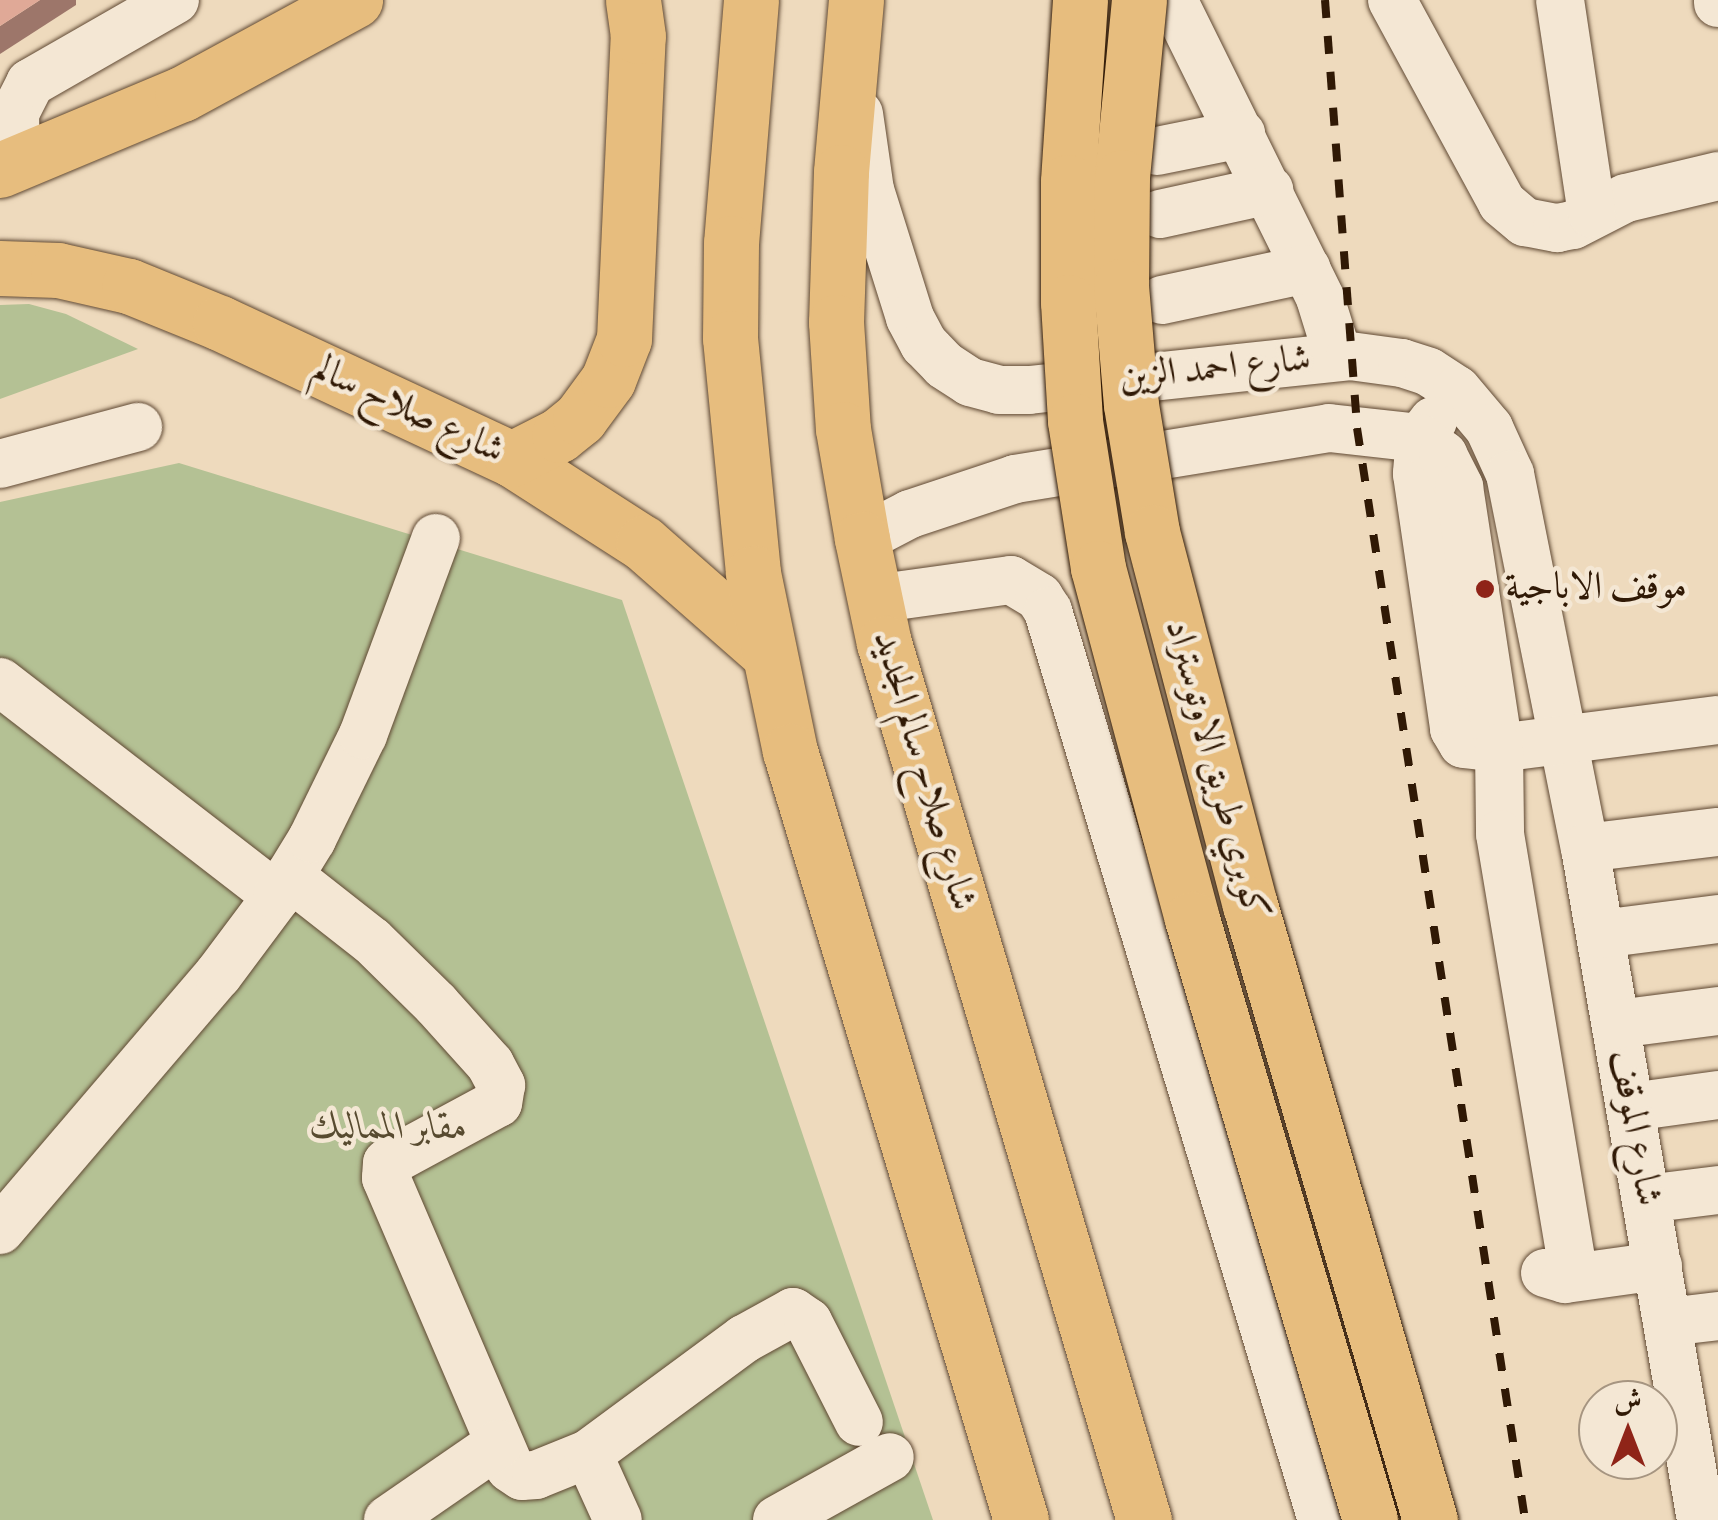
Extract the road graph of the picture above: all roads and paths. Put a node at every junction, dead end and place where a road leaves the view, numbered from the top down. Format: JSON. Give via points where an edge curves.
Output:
{"nodes":[{"id":1,"x":175,"y":0,"type":"edge"},
{"id":2,"x":355,"y":0,"type":"edge"},
{"id":3,"x":633,"y":0,"type":"edge"},
{"id":4,"x":751,"y":0,"type":"edge"},
{"id":5,"x":1080,"y":0,"type":"edge"},
{"id":6,"x":1139,"y":0,"type":"edge"},
{"id":7,"x":1173,"y":0,"type":"edge"},
{"id":8,"x":1392,"y":0,"type":"edge"},
{"id":9,"x":1560,"y":0,"type":"edge"},
{"id":10,"x":852,"y":21,"type":"edge"},
{"id":11,"x":1240,"y":134,"type":"junction"},
{"id":12,"x":1157,"y":151,"type":"dead end"},
{"id":13,"x":8,"y":167,"type":"edge"},
{"id":14,"x":1718,"y":176,"type":"edge"},
{"id":15,"x":1268,"y":190,"type":"junction"},
{"id":16,"x":1160,"y":214,"type":"dead end"},
{"id":17,"x":1592,"y":214,"type":"junction"},
{"id":18,"x":0,"y":268,"type":"edge"},
{"id":19,"x":1307,"y":270,"type":"junction"},
{"id":20,"x":1162,"y":300,"type":"dead end"},
{"id":21,"x":1338,"y":356,"type":"junction"},
{"id":22,"x":1208,"y":371,"type":"junction"},
{"id":23,"x":1456,"y":390,"type":"junction"},
{"id":24,"x":138,"y":426,"type":"dead end"},
{"id":25,"x":1420,"y":438,"type":"junction"},
{"id":26,"x":1217,"y":446,"type":"junction"},
{"id":27,"x":512,"y":459,"type":"junction"},
{"id":28,"x":0,"y":464,"type":"edge"},
{"id":29,"x":436,"y":538,"type":"dead end"},
{"id":30,"x":862,"y":539,"type":"junction"},
{"id":31,"x":874,"y":599,"type":"junction"},
{"id":32,"x":768,"y":653,"type":"junction"},
{"id":33,"x":0,"y":682,"type":"edge"},
{"id":34,"x":1718,"y":720,"type":"edge"},
{"id":35,"x":1561,"y":738,"type":"junction"},
{"id":36,"x":1499,"y":748,"type":"junction"},
{"id":37,"x":1718,"y":832,"type":"edge"},
{"id":38,"x":1585,"y":848,"type":"junction"},
{"id":39,"x":283,"y":886,"type":"junction"},
{"id":40,"x":1718,"y":919,"type":"edge"},
{"id":41,"x":1601,"y":934,"type":"junction"},
{"id":42,"x":1718,"y":1011,"type":"edge"},
{"id":43,"x":1616,"y":1024,"type":"junction"},
{"id":44,"x":1718,"y":1095,"type":"edge"},
{"id":45,"x":1630,"y":1107,"type":"junction"},
{"id":46,"x":1718,"y":1190,"type":"edge"},
{"id":47,"x":1646,"y":1199,"type":"junction"},
{"id":48,"x":0,"y":1230,"type":"edge"},
{"id":49,"x":1658,"y":1266,"type":"junction"},
{"id":50,"x":1718,"y":1316,"type":"edge"},
{"id":51,"x":1668,"y":1322,"type":"junction"},
{"id":52,"x":859,"y":1422,"type":"dead end"},
{"id":53,"x":1702,"y":1427,"type":"edge"},
{"id":54,"x":498,"y":1444,"type":"junction"},
{"id":55,"x":588,"y":1454,"type":"junction"},
{"id":56,"x":890,"y":1457,"type":"dead end"},
{"id":57,"x":1718,"y":1518,"type":"edge"},
{"id":58,"x":388,"y":1520,"type":"edge"},
{"id":59,"x":618,"y":1520,"type":"edge"},
{"id":60,"x":778,"y":1520,"type":"edge"},
{"id":61,"x":1020,"y":1520,"type":"edge"},
{"id":62,"x":1144,"y":1520,"type":"edge"},
{"id":63,"x":1322,"y":1520,"type":"edge"},
{"id":64,"x":1370,"y":1520,"type":"edge"},
{"id":65,"x":1430,"y":1520,"type":"edge"},
{"id":66,"x":1703,"y":1520,"type":"edge"}],
"edges":[{"from":1,"to":13,"type":"street","via":[[30,83],[15,113]]},
{"from":2,"to":13,"type":"main road","via":[[231,70]]},
{"from":3,"to":27,"type":"main road","via":[[638,36],[624,340],[608,380],[580,418]]},
{"from":4,"to":32,"type":"main road","via":[[730,338],[743,496]]},
{"from":5,"to":64,"type":"main road","name":"كوبري طريق الاوتوستراد","bridge":true,"via":[[1068,302],[1075,421],[1098,568],[1192,919]]},
{"from":6,"to":65,"type":"main road","name":"كوبري طريق الاوتوستراد","bridge":true,"via":[[1122,177],[1121,286],[1152,532],[1250,905]]},
{"from":7,"to":11,"type":"street"},
{"from":8,"to":17,"type":"street","via":[[1513,215],[1541,227],[1573,225]]},
{"from":9,"to":17,"type":"street"},
{"from":10,"to":22,"type":"street","name":"شارع احمد الزين","via":[[870,190],[891,267],[924,344],[944,366],[999,390]]},
{"from":10,"to":30,"type":"main road","name":"شارع صلاح سالم الجديد","via":[[836,322],[843,429]]},
{"from":11,"to":12,"type":"street"},
{"from":11,"to":15,"type":"street"},
{"from":14,"to":17,"type":"street","via":[[1644,192]]},
{"from":15,"to":16,"type":"street"},
{"from":15,"to":19,"type":"street"},
{"from":18,"to":27,"type":"main road","name":"شارع صلاح سالم","via":[[58,270],[129,286]]},
{"from":19,"to":20,"type":"street"},
{"from":19,"to":21,"type":"street"},
{"from":21,"to":22,"type":"street","name":"شارع احمد الزين"},
{"from":21,"to":23,"type":"street","name":"شارع احمد الزين","via":[[1402,363]]},
{"from":22,"to":26,"type":"street"},
{"from":23,"to":25,"type":"street"},
{"from":23,"to":35,"type":"street","name":"شارع احمد الزين","via":[[1489,428],[1510,474]]},
{"from":24,"to":28,"type":"street"},
{"from":25,"to":26,"type":"street","name":"شارع احمد الزين","via":[[1328,428]]},
{"from":25,"to":36,"type":"street","via":[[1419,494],[1454,729],[1472,748]]},
{"from":26,"to":30,"type":"street","name":"شارع احمد الزين","via":[[1015,479],[910,514]]},
{"from":27,"to":32,"type":"main road","name":"شارع صلاح سالم","via":[[643,543]]},
{"from":29,"to":39,"type":"street","via":[[339,788]]},
{"from":30,"to":31,"type":"main road","name":"شارع صلاح سالم الجديد"},
{"from":31,"to":62,"type":"main road","name":"شارع صلاح سالم الجديد"},
{"from":31,"to":63,"type":"street","via":[[994,579],[1026,586],[1048,611]]},
{"from":32,"to":61,"type":"main road","via":[[805,804]]},
{"from":33,"to":39,"type":"street"},
{"from":34,"to":35,"type":"street"},
{"from":35,"to":36,"type":"street"},
{"from":35,"to":38,"type":"street","name":"شارع الموقف"},
{"from":36,"to":49,"type":"street","via":[[1500,834],[1574,1277]]},
{"from":37,"to":38,"type":"street"},
{"from":38,"to":41,"type":"street","name":"شارع الموقف"},
{"from":39,"to":48,"type":"street","via":[[218,975]]},
{"from":39,"to":54,"type":"street","via":[[372,941],[490,1064],[501,1085],[498,1103],[385,1168]]},
{"from":40,"to":41,"type":"street"},
{"from":41,"to":43,"type":"street","name":"شارع الموقف"},
{"from":42,"to":43,"type":"street"},
{"from":43,"to":45,"type":"street","name":"شارع الموقف"},
{"from":44,"to":45,"type":"street"},
{"from":45,"to":47,"type":"street","name":"شارع الموقف"},
{"from":46,"to":47,"type":"street"},
{"from":47,"to":49,"type":"street","name":"شارع الموقف"},
{"from":49,"to":51,"type":"street","name":"شارع الموقف"},
{"from":50,"to":51,"type":"street"},
{"from":51,"to":53,"type":"street","name":"شارع الموقف"},
{"from":52,"to":55,"type":"street","via":[[808,1322],[793,1312],[744,1339]]},
{"from":53,"to":66,"type":"street","name":"شارع الموقف"},
{"from":54,"to":55,"type":"street","via":[[522,1476]]},
{"from":54,"to":58,"type":"street"},
{"from":55,"to":59,"type":"street"},
{"from":56,"to":60,"type":"street"},
{"from":57,"to":66,"type":"street"}]}
